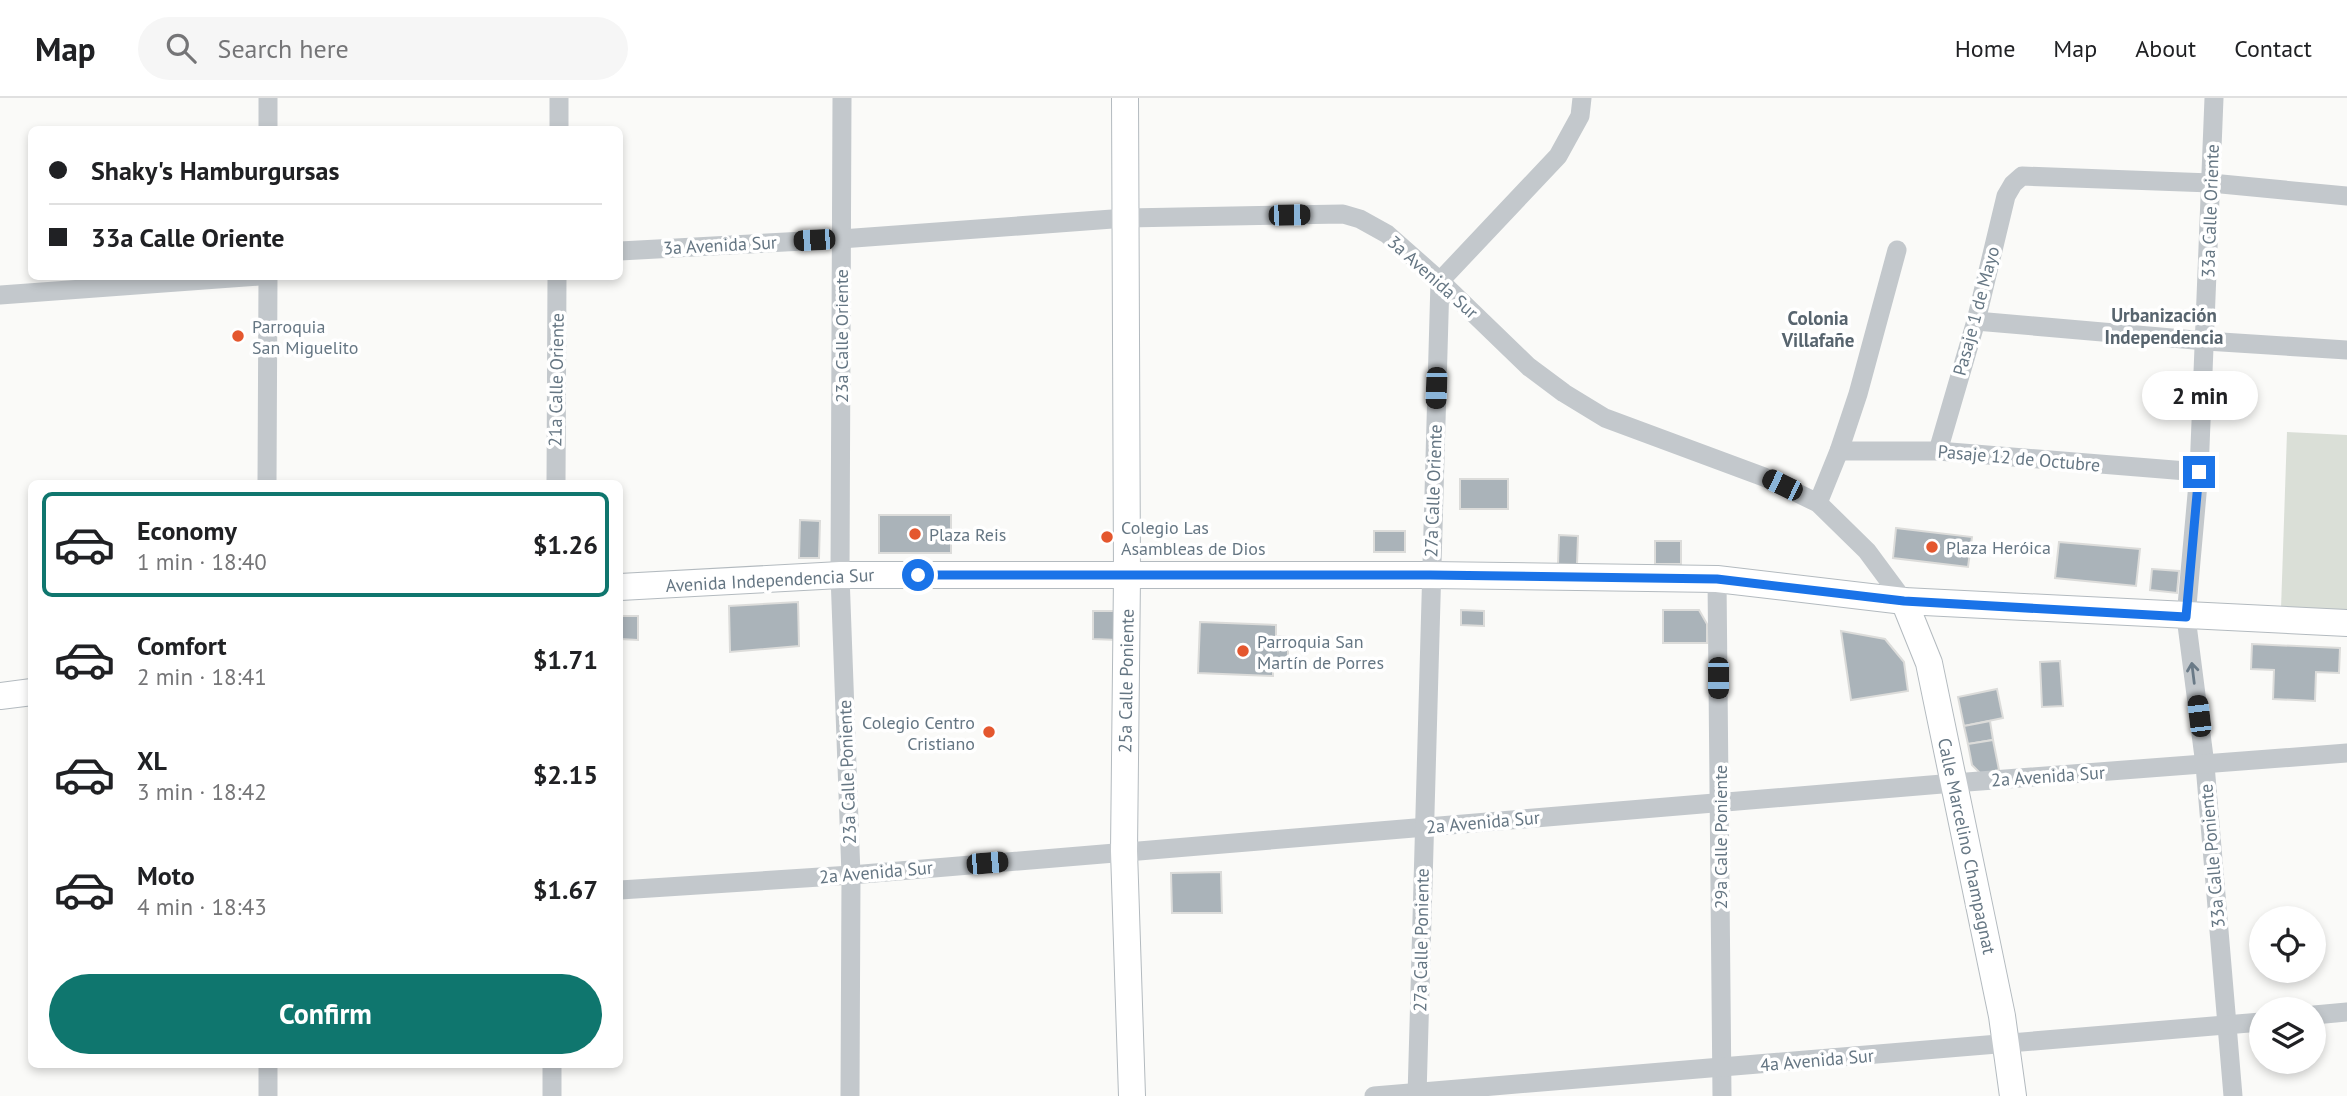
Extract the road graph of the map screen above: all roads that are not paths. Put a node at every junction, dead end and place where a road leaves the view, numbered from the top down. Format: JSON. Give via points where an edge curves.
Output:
{"nodes":[{"id":1,"x":268,"y":98,"type":"edge"},
{"id":2,"x":559,"y":98,"type":"edge"},
{"id":3,"x":842,"y":98,"type":"edge"},
{"id":4,"x":1125,"y":98,"type":"edge"},
{"id":5,"x":1582,"y":98,"type":"edge"},
{"id":6,"x":2214,"y":98,"type":"edge"},
{"id":7,"x":268,"y":126,"type":"edge"},
{"id":8,"x":559,"y":126,"type":"edge"},
{"id":9,"x":2211,"y":183,"type":"junction"},
{"id":10,"x":2347,"y":196,"type":"edge"},
{"id":11,"x":1126,"y":218,"type":"junction"},
{"id":12,"x":841,"y":239,"type":"junction"},
{"id":13,"x":1897,"y":250,"type":"dead end"},
{"id":14,"x":623,"y":251,"type":"edge"},
{"id":15,"x":205,"y":280,"type":"edge"},
{"id":16,"x":268,"y":280,"type":"edge"},
{"id":17,"x":557,"y":280,"type":"edge"},
{"id":18,"x":1440,"y":281,"type":"junction"},
{"id":19,"x":0,"y":295,"type":"edge"},
{"id":20,"x":1976,"y":321,"type":"junction"},
{"id":21,"x":2206,"y":341,"type":"junction"},
{"id":22,"x":2347,"y":350,"type":"edge"},
{"id":23,"x":1839,"y":451,"type":"junction"},
{"id":24,"x":1938,"y":451,"type":"junction"},
{"id":25,"x":2199,"y":472,"type":"junction"},
{"id":26,"x":267,"y":480,"type":"edge"},
{"id":27,"x":555,"y":480,"type":"edge"},
{"id":28,"x":1818,"y":502,"type":"junction"},
{"id":29,"x":840,"y":575,"type":"junction"},
{"id":30,"x":1430,"y":575,"type":"junction"},
{"id":31,"x":1127,"y":576,"type":"junction"},
{"id":32,"x":1717,"y":579,"type":"junction"},
{"id":33,"x":623,"y":587,"type":"edge"},
{"id":34,"x":1904,"y":601,"type":"junction"},
{"id":35,"x":2186,"y":617,"type":"junction"},
{"id":36,"x":2347,"y":624,"type":"edge"},
{"id":37,"x":28,"y":692,"type":"edge"},
{"id":38,"x":0,"y":696,"type":"edge"},
{"id":39,"x":2347,"y":753,"type":"edge"},
{"id":40,"x":2205,"y":765,"type":"junction"},
{"id":41,"x":1954,"y":783,"type":"junction"},
{"id":42,"x":1719,"y":803,"type":"junction"},
{"id":43,"x":1424,"y":827,"type":"junction"},
{"id":44,"x":1124,"y":851,"type":"junction"},
{"id":45,"x":851,"y":875,"type":"junction"},
{"id":46,"x":623,"y":890,"type":"edge"},
{"id":47,"x":2347,"y":1012,"type":"edge"},
{"id":48,"x":2326,"y":1014,"type":"edge"},
{"id":49,"x":2249,"y":1023,"type":"edge"},
{"id":50,"x":2226,"y":1026,"type":"junction"},
{"id":51,"x":2006,"y":1044,"type":"junction"},
{"id":52,"x":268,"y":1068,"type":"edge"},
{"id":53,"x":552,"y":1068,"type":"edge"},
{"id":54,"x":1722,"y":1068,"type":"junction"},
{"id":55,"x":1417,"y":1094,"type":"edge"},
{"id":56,"x":268,"y":1096,"type":"edge"},
{"id":57,"x":552,"y":1096,"type":"edge"},
{"id":58,"x":850,"y":1096,"type":"edge"},
{"id":59,"x":1132,"y":1096,"type":"edge"},
{"id":60,"x":1374,"y":1096,"type":"edge"},
{"id":61,"x":1722,"y":1096,"type":"edge"},
{"id":62,"x":2013,"y":1096,"type":"edge"},
{"id":63,"x":2233,"y":1096,"type":"edge"}],
"edges":[{"from":1,"to":7,"type":"street"},
{"from":2,"to":8,"type":"street"},
{"from":3,"to":12,"type":"street","name":"23a Calle Oriente"},
{"from":4,"to":11,"type":"main road","name":"25a Calle Poniente"},
{"from":5,"to":18,"type":"street","via":[[1580,117],[1558,156]]},
{"from":6,"to":9,"type":"street","name":"33a Calle Oriente"},
{"from":9,"to":10,"type":"street"},
{"from":9,"to":20,"type":"street","name":"Pasaje 1 de Mayo","via":[[2022,176],[2006,196]]},
{"from":9,"to":21,"type":"street","name":"33a Calle Oriente"},
{"from":11,"to":12,"type":"street","name":"3a Avenida Sur"},
{"from":11,"to":18,"type":"street","name":"3a Avenida Sur","via":[[1343,214],[1387,234]]},
{"from":11,"to":31,"type":"main road","name":"25a Calle Poniente"},
{"from":12,"to":14,"type":"street","name":"3a Avenida Sur"},
{"from":12,"to":29,"type":"street","name":"23a Calle Oriente"},
{"from":13,"to":23,"type":"street"},
{"from":15,"to":19,"type":"street"},
{"from":16,"to":26,"type":"street"},
{"from":17,"to":27,"type":"street","name":"21a Calle Oriente"},
{"from":18,"to":28,"type":"street","name":"3a Avenida Sur","via":[[1529,367],[1605,418]]},
{"from":18,"to":30,"type":"street","name":"27a Calle Oriente"},
{"from":20,"to":21,"type":"street"},
{"from":20,"to":24,"type":"street","name":"Pasaje 1 de Mayo"},
{"from":21,"to":22,"type":"street"},
{"from":21,"to":25,"type":"street","name":"33a Calle Oriente"},
{"from":23,"to":24,"type":"street","name":"Pasaje 12 de Octubre"},
{"from":23,"to":28,"type":"street"},
{"from":24,"to":25,"type":"street","name":"Pasaje 12 de Octubre"},
{"from":25,"to":35,"type":"street","name":"33a Calle Oriente"},
{"from":28,"to":34,"type":"street","name":"3a Avenida Sur","via":[[1867,551]]},
{"from":29,"to":31,"type":"main road","name":"Avenida Independencia Sur"},
{"from":29,"to":33,"type":"main road","name":"Avenida Independencia Sur"},
{"from":29,"to":45,"type":"street","name":"23a Calle Poniente"},
{"from":30,"to":31,"type":"main road","name":"Avenida Independencia Sur"},
{"from":30,"to":32,"type":"main road","name":"Avenida Independencia Sur"},
{"from":30,"to":43,"type":"street","name":"27a Calle Poniente"},
{"from":31,"to":44,"type":"main road","name":"25a Calle Poniente"},
{"from":32,"to":34,"type":"main road","name":"Avenida Independencia Sur"},
{"from":32,"to":42,"type":"street","name":"29a Calle Poniente"},
{"from":34,"to":35,"type":"main road","name":"Avenida Independencia Sur"},
{"from":34,"to":41,"type":"main road","name":"Calle Marcelino Champagnat","via":[[1929,663]]},
{"from":35,"to":36,"type":"main road","name":"Avenida Independencia Sur"},
{"from":40,"to":35,"type":"street","name":"33a Calle Poniente","one_way":true},
{"from":37,"to":38,"type":"main road"},
{"from":39,"to":40,"type":"street","name":"2a Avenida Sur"},
{"from":40,"to":41,"type":"street","name":"2a Avenida Sur"},
{"from":40,"to":50,"type":"street","name":"33a Calle Poniente"},
{"from":41,"to":42,"type":"street","name":"2a Avenida Sur"},
{"from":41,"to":51,"type":"main road","name":"Calle Marcelino Champagnat"},
{"from":42,"to":43,"type":"street","name":"2a Avenida Sur"},
{"from":42,"to":54,"type":"street","name":"29a Calle Poniente"},
{"from":43,"to":44,"type":"street","name":"2a Avenida Sur"},
{"from":43,"to":55,"type":"street","name":"27a Calle Poniente"},
{"from":44,"to":45,"type":"street","name":"2a Avenida Sur"},
{"from":44,"to":59,"type":"main road","name":"25a Calle Poniente"},
{"from":45,"to":46,"type":"street","name":"2a Avenida Sur"},
{"from":45,"to":58,"type":"street","name":"23a Calle Poniente"},
{"from":47,"to":48,"type":"street"},
{"from":49,"to":50,"type":"street","name":"4a Avenida Sur"},
{"from":50,"to":51,"type":"street","name":"4a Avenida Sur"},
{"from":50,"to":63,"type":"street","name":"33a Calle Poniente"},
{"from":51,"to":54,"type":"street","name":"4a Avenida Sur"},
{"from":51,"to":62,"type":"main road","name":"Calle Marcelino Champagnat"},
{"from":52,"to":56,"type":"street"},
{"from":53,"to":57,"type":"street"},
{"from":54,"to":55,"type":"street","name":"4a Avenida Sur"},
{"from":54,"to":61,"type":"street","name":"29a Calle Poniente"},
{"from":55,"to":60,"type":"street","name":"4a Avenida Sur"}]}
